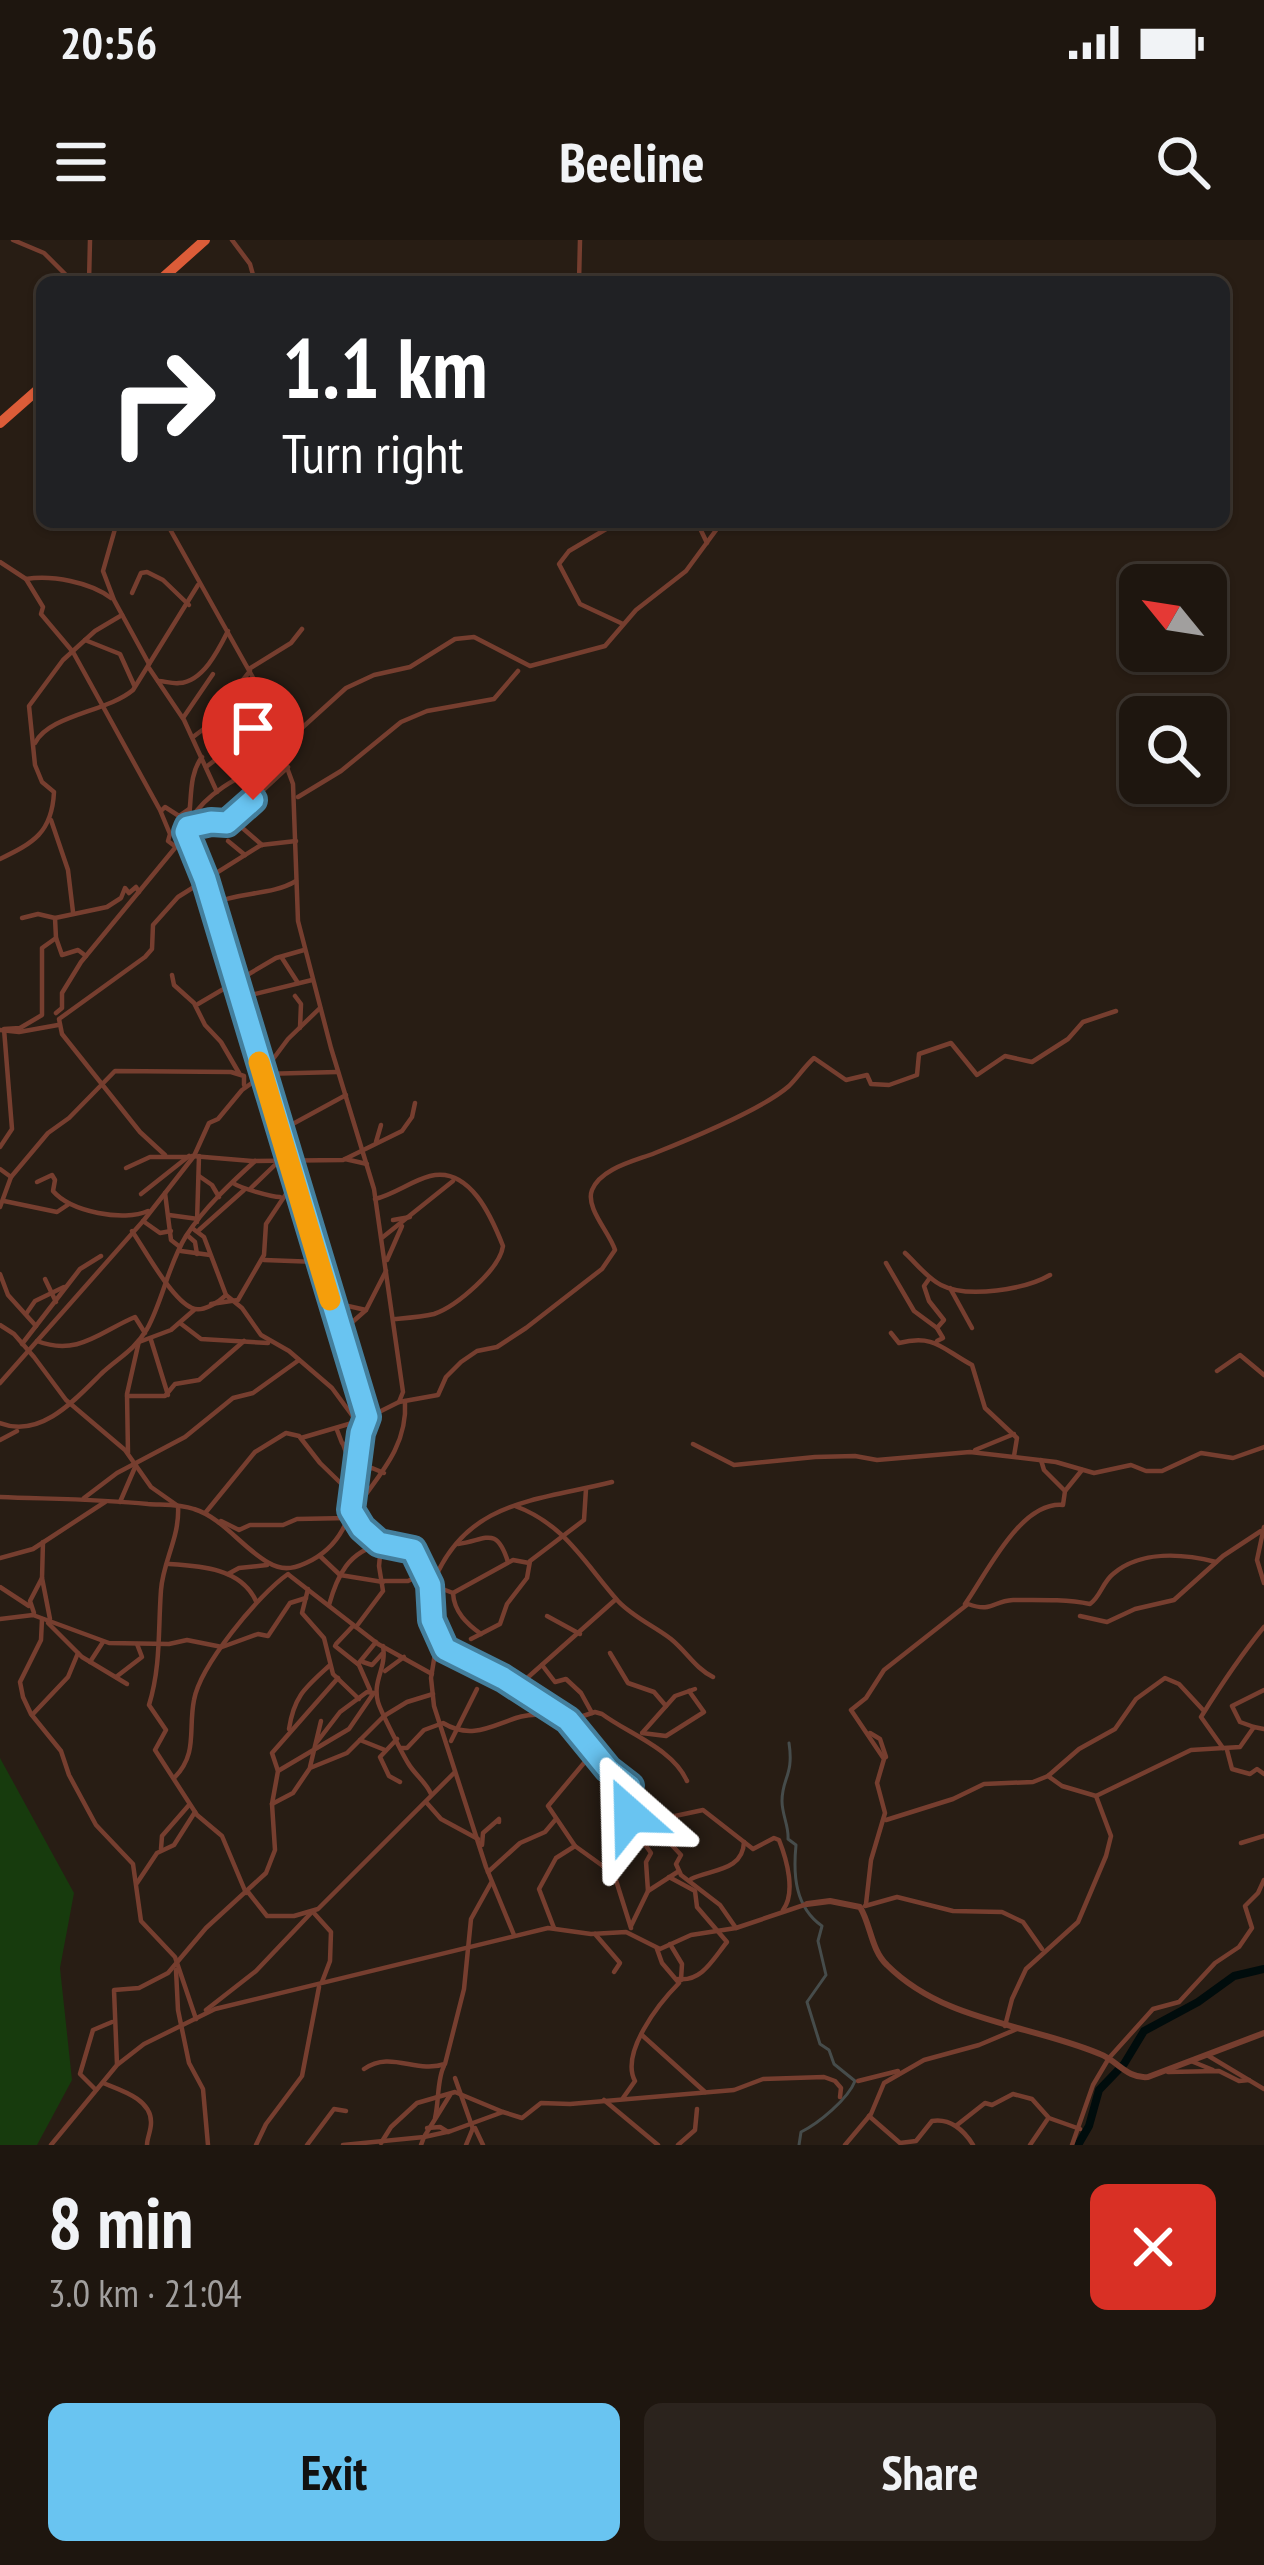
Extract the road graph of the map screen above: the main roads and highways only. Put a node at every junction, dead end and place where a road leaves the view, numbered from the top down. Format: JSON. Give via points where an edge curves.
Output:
{"nodes":[{"id":1,"x":205,"y":240,"type":"edge"},
{"id":2,"x":165,"y":276,"type":"edge"},
{"id":3,"x":36,"y":391,"type":"edge"},
{"id":4,"x":0,"y":423,"type":"edge"}],
"edges":[{"from":1,"to":2,"type":"highway"},
{"from":3,"to":4,"type":"highway"}]}
